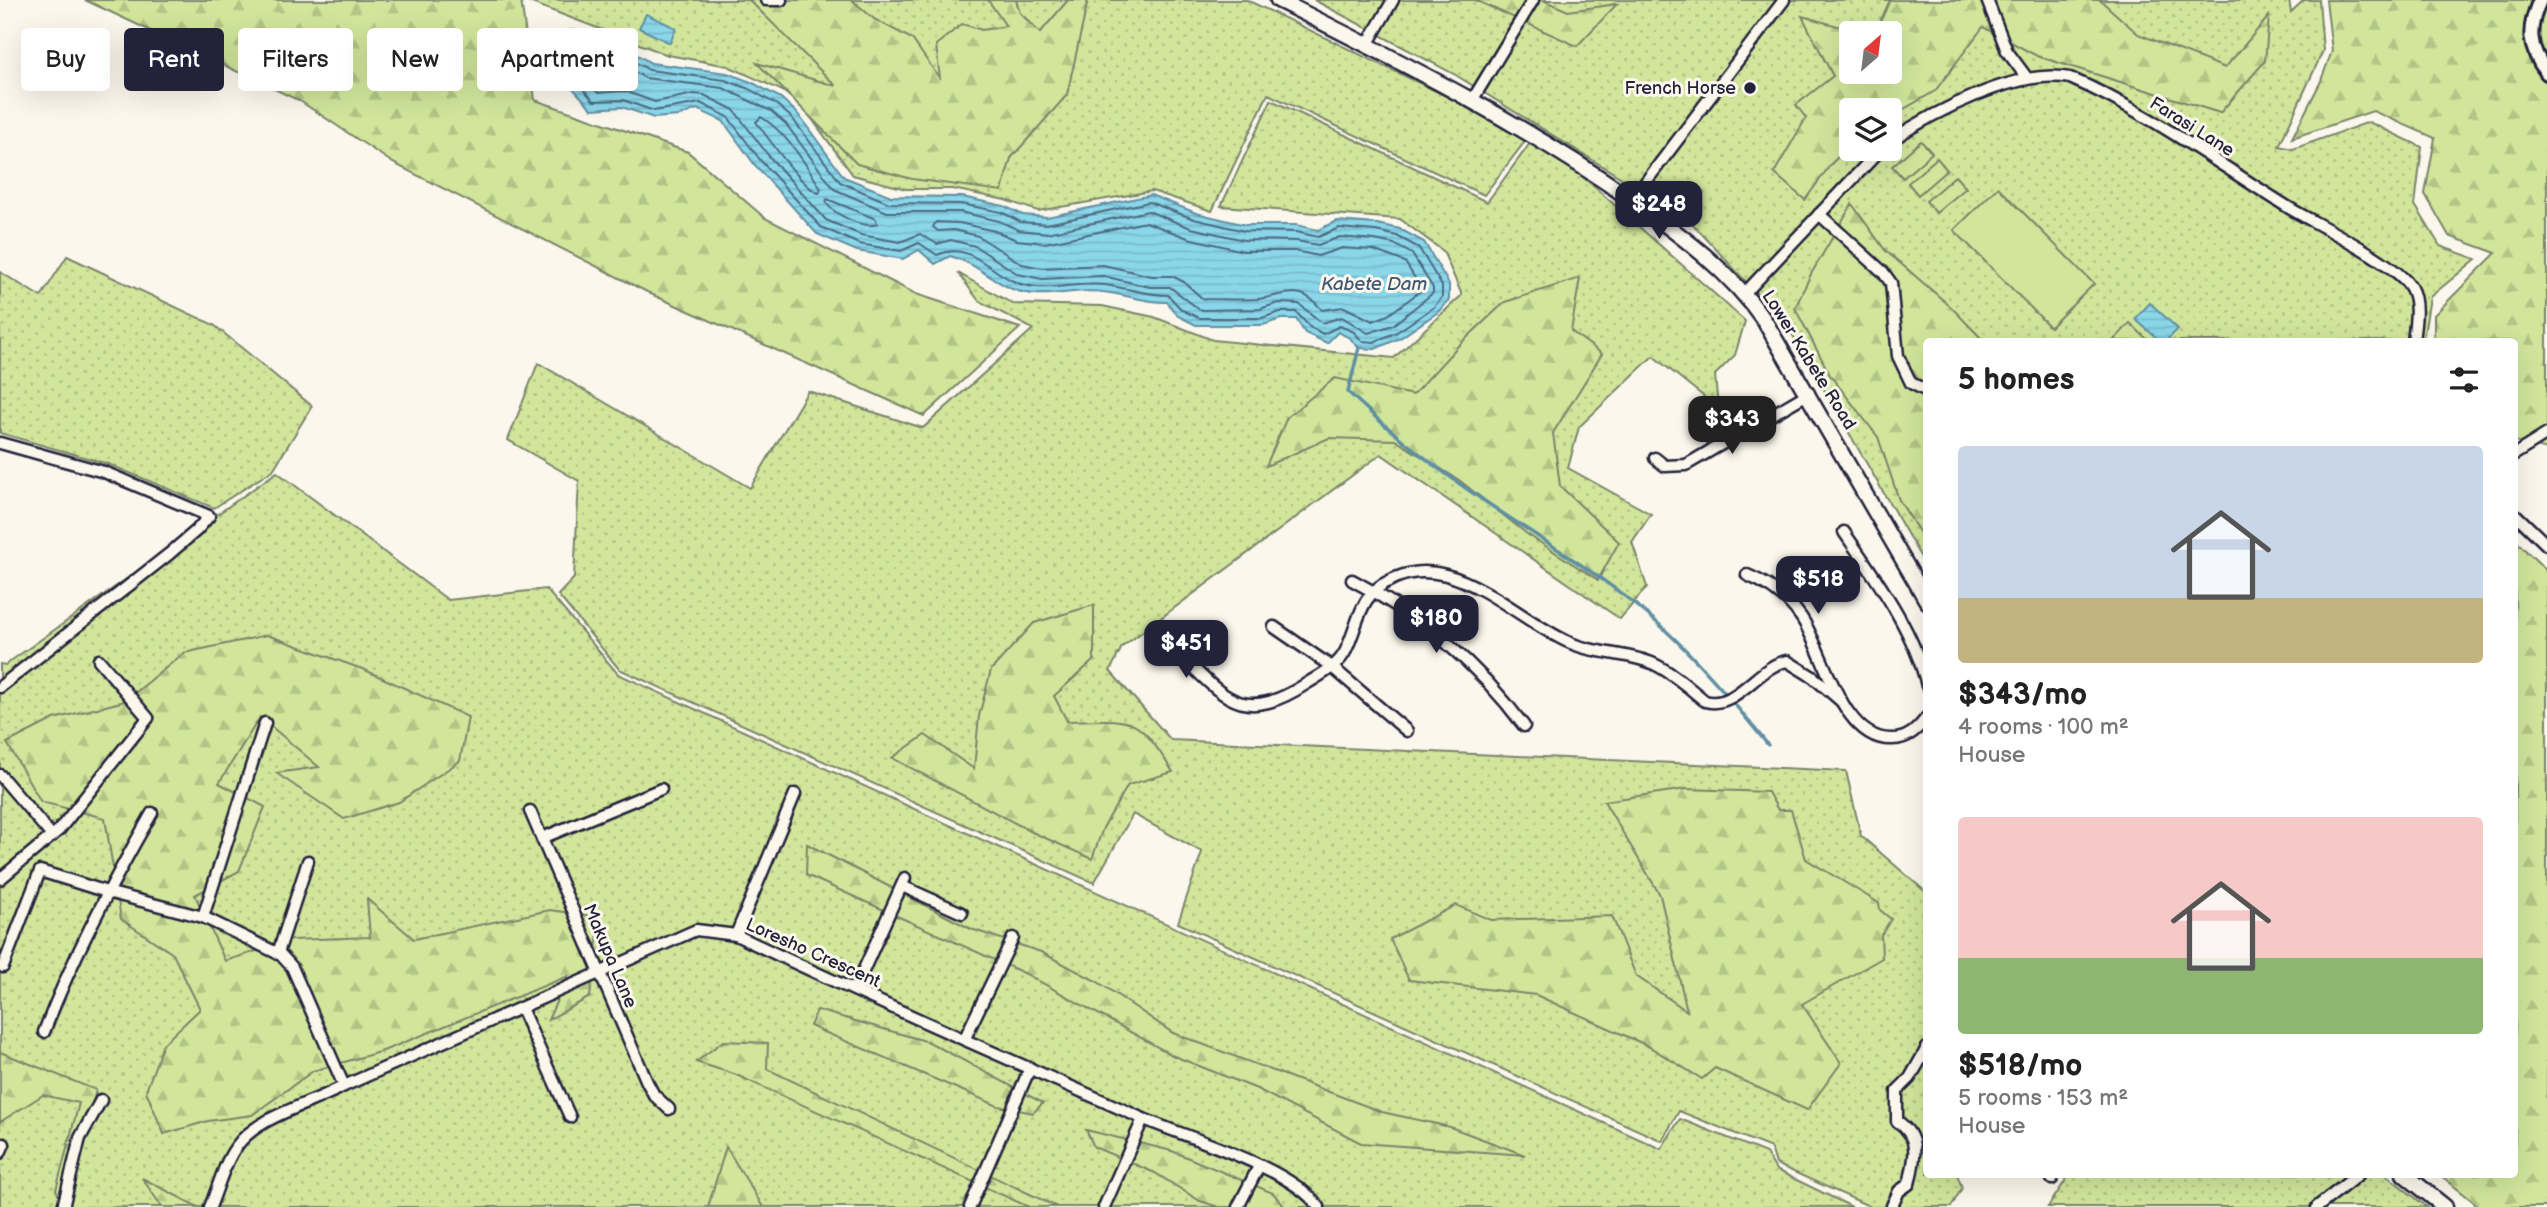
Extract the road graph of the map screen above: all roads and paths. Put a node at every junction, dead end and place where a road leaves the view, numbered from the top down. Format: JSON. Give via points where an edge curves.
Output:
{"nodes":[{"id":1,"x":766,"y":0,"type":"edge"},
{"id":2,"x":781,"y":0,"type":"edge"},
{"id":3,"x":1278,"y":0,"type":"edge"},
{"id":4,"x":1393,"y":0,"type":"edge"},
{"id":5,"x":1533,"y":0,"type":"edge"},
{"id":6,"x":1784,"y":0,"type":"edge"},
{"id":7,"x":1986,"y":0,"type":"edge"},
{"id":8,"x":2540,"y":0,"type":"edge"},
{"id":9,"x":1367,"y":45,"type":"junction"},
{"id":10,"x":2547,"y":73,"type":"edge"},
{"id":11,"x":2027,"y":78,"type":"junction"},
{"id":12,"x":1474,"y":99,"type":"junction"},
{"id":13,"x":1902,"y":134,"type":"edge"},
{"id":14,"x":1870,"y":161,"type":"edge"},
{"id":15,"x":1632,"y":200,"type":"junction"},
{"id":16,"x":1819,"y":214,"type":"junction"},
{"id":17,"x":1745,"y":293,"type":"junction"},
{"id":18,"x":2413,"y":338,"type":"edge"},
{"id":19,"x":1923,"y":389,"type":"edge"},
{"id":20,"x":1809,"y":393,"type":"junction"},
{"id":21,"x":2547,"y":434,"type":"edge"},
{"id":22,"x":0,"y":443,"type":"edge"},
{"id":23,"x":2518,"y":452,"type":"edge"},
{"id":24,"x":1655,"y":458,"type":"dead end"},
{"id":25,"x":2518,"y":517,"type":"edge"},
{"id":26,"x":1844,"y":532,"type":"dead end"},
{"id":27,"x":2547,"y":545,"type":"edge"},
{"id":28,"x":1747,"y":575,"type":"dead end"},
{"id":29,"x":1352,"y":580,"type":"dead end"},
{"id":30,"x":1376,"y":593,"type":"junction"},
{"id":31,"x":1923,"y":594,"type":"edge"},
{"id":32,"x":1274,"y":627,"type":"dead end"},
{"id":33,"x":1169,"y":645,"type":"dead end"},
{"id":34,"x":100,"y":660,"type":"dead end"},
{"id":35,"x":1332,"y":667,"type":"junction"},
{"id":36,"x":1923,"y":669,"type":"edge"},
{"id":37,"x":0,"y":688,"type":"edge"},
{"id":38,"x":1841,"y":701,"type":"junction"},
{"id":39,"x":1923,"y":721,"type":"edge"},
{"id":40,"x":265,"y":723,"type":"dead end"},
{"id":41,"x":1524,"y":726,"type":"dead end"},
{"id":42,"x":1407,"y":731,"type":"dead end"},
{"id":43,"x":0,"y":775,"type":"edge"},
{"id":44,"x":661,"y":789,"type":"dead end"},
{"id":45,"x":796,"y":794,"type":"dead end"},
{"id":46,"x":530,"y":811,"type":"dead end"},
{"id":47,"x":152,"y":813,"type":"dead end"},
{"id":48,"x":52,"y":836,"type":"junction"},
{"id":49,"x":542,"y":838,"type":"junction"},
{"id":50,"x":309,"y":861,"type":"dead end"},
{"id":51,"x":0,"y":880,"type":"edge"},
{"id":52,"x":107,"y":892,"type":"junction"},
{"id":53,"x":962,"y":913,"type":"dead end"},
{"id":54,"x":202,"y":917,"type":"junction"},
{"id":55,"x":736,"y":935,"type":"junction"},
{"id":56,"x":1013,"y":938,"type":"dead end"},
{"id":57,"x":278,"y":953,"type":"junction"},
{"id":58,"x":3,"y":967,"type":"dead end"},
{"id":59,"x":599,"y":972,"type":"junction"},
{"id":60,"x":855,"y":989,"type":"junction"},
{"id":61,"x":522,"y":1008,"type":"junction"},
{"id":62,"x":44,"y":1032,"type":"dead end"},
{"id":63,"x":965,"y":1038,"type":"junction"},
{"id":64,"x":1923,"y":1055,"type":"edge"},
{"id":65,"x":1030,"y":1068,"type":"junction"},
{"id":66,"x":344,"y":1086,"type":"junction"},
{"id":67,"x":101,"y":1100,"type":"dead end"},
{"id":68,"x":669,"y":1109,"type":"dead end"},
{"id":69,"x":569,"y":1117,"type":"dead end"},
{"id":70,"x":1143,"y":1119,"type":"junction"},
{"id":71,"x":1259,"y":1166,"type":"junction"},
{"id":72,"x":2355,"y":1178,"type":"edge"},
{"id":73,"x":2409,"y":1178,"type":"edge"},
{"id":74,"x":1892,"y":1206,"type":"edge"},
{"id":75,"x":2442,"y":1206,"type":"edge"},
{"id":76,"x":62,"y":1207,"type":"edge"},
{"id":77,"x":210,"y":1207,"type":"edge"},
{"id":78,"x":970,"y":1207,"type":"edge"},
{"id":79,"x":1104,"y":1207,"type":"edge"},
{"id":80,"x":1238,"y":1207,"type":"edge"},
{"id":81,"x":1319,"y":1207,"type":"edge"},
{"id":82,"x":2317,"y":1207,"type":"edge"}],
"edges":[{"from":1,"to":2,"type":"street"},
{"from":3,"to":9,"type":"main road","name":"Lower Kabete Road"},
{"from":4,"to":9,"type":"street"},
{"from":5,"to":12,"type":"street"},
{"from":6,"to":15,"type":"street"},
{"from":7,"to":11,"type":"street","via":[[2007,51]]},
{"from":8,"to":10,"type":"street","via":[[2530,38]]},
{"from":9,"to":12,"type":"main road","name":"Lower Kabete Road"},
{"from":11,"to":13,"type":"street","name":"Farasi Lane","via":[[1942,111]]},
{"from":11,"to":18,"type":"street","name":"Farasi Lane","via":[[2050,74],[2095,89],[2199,147],[2260,190],[2382,262],[2411,288],[2416,317]]},
{"from":12,"to":15,"type":"main road","name":"Lower Kabete Road"},
{"from":14,"to":16,"type":"street"},
{"from":15,"to":17,"type":"main road","name":"Lower Kabete Road","via":[[1691,243]]},
{"from":16,"to":17,"type":"street"},
{"from":16,"to":19,"type":"street","via":[[1891,283],[1898,356],[1911,383]]},
{"from":17,"to":20,"type":"main road","name":"Lower Kabete Road"},
{"from":20,"to":24,"type":"street","via":[[1686,465],[1665,466]]},
{"from":20,"to":31,"type":"main road","name":"Lower Kabete Road"},
{"from":21,"to":23,"type":"street"},
{"from":22,"to":37,"type":"street","via":[[104,472],[209,516],[169,554]]},
{"from":25,"to":27,"type":"street"},
{"from":26,"to":36,"type":"street","via":[[1876,580]]},
{"from":28,"to":38,"type":"street","via":[[1766,583],[1800,615]]},
{"from":29,"to":30,"type":"street"},
{"from":30,"to":35,"type":"street","via":[[1360,607],[1345,654]]},
{"from":30,"to":38,"type":"street","via":[[1386,582],[1416,570],[1457,579],[1568,642],[1654,664],[1714,704],[1738,694],[1764,670],[1787,661]]},
{"from":30,"to":41,"type":"street","via":[[1468,661]]},
{"from":32,"to":35,"type":"street"},
{"from":33,"to":35,"type":"street","via":[[1234,702],[1248,706],[1272,704]]},
{"from":34,"to":48,"type":"street","via":[[148,718]]},
{"from":35,"to":42,"type":"street"},
{"from":38,"to":39,"type":"street","via":[[1872,736],[1909,735]]},
{"from":40,"to":54,"type":"street"},
{"from":43,"to":48,"type":"street"},
{"from":44,"to":49,"type":"street"},
{"from":45,"to":55,"type":"street"},
{"from":46,"to":49,"type":"street","name":"Makupa Lane"},
{"from":47,"to":52,"type":"street"},
{"from":48,"to":51,"type":"street"},
{"from":49,"to":59,"type":"street","name":"Makupa Lane"},
{"from":50,"to":57,"type":"street"},
{"from":52,"to":54,"type":"street"},
{"from":52,"to":58,"type":"street","via":[[40,871]]},
{"from":52,"to":62,"type":"street"},
{"from":53,"to":60,"type":"street","via":[[903,882]]},
{"from":54,"to":57,"type":"street"},
{"from":55,"to":59,"type":"street","name":"Loresho Crescent","via":[[688,932]]},
{"from":55,"to":60,"type":"street","name":"Loresho Crescent"},
{"from":56,"to":63,"type":"street"},
{"from":57,"to":66,"type":"street","via":[[292,967]]},
{"from":59,"to":61,"type":"street","name":"Loresho Crescent"},
{"from":59,"to":68,"type":"street","name":"Makupa Lane","via":[[647,1082]]},
{"from":60,"to":63,"type":"street","name":"Loresho Crescent"},
{"from":61,"to":66,"type":"street","name":"Loresho Crescent"},
{"from":61,"to":69,"type":"street"},
{"from":63,"to":65,"type":"street","name":"Loresho Crescent"},
{"from":64,"to":74,"type":"street","via":[[1897,1091],[1897,1121],[1916,1144],[1909,1184],[1899,1191]]},
{"from":65,"to":70,"type":"street","name":"Loresho Crescent"},
{"from":65,"to":78,"type":"street"},
{"from":66,"to":77,"type":"street","name":"Loresho Crescent","via":[[284,1112],[241,1142]]},
{"from":67,"to":76,"type":"street","via":[[80,1138]]},
{"from":70,"to":71,"type":"street","name":"Loresho Crescent"},
{"from":70,"to":79,"type":"street"},
{"from":71,"to":80,"type":"street"},
{"from":71,"to":81,"type":"street","name":"Loresho Crescent","via":[[1291,1183]]},
{"from":72,"to":82,"type":"street"},
{"from":73,"to":75,"type":"main road"}]}
